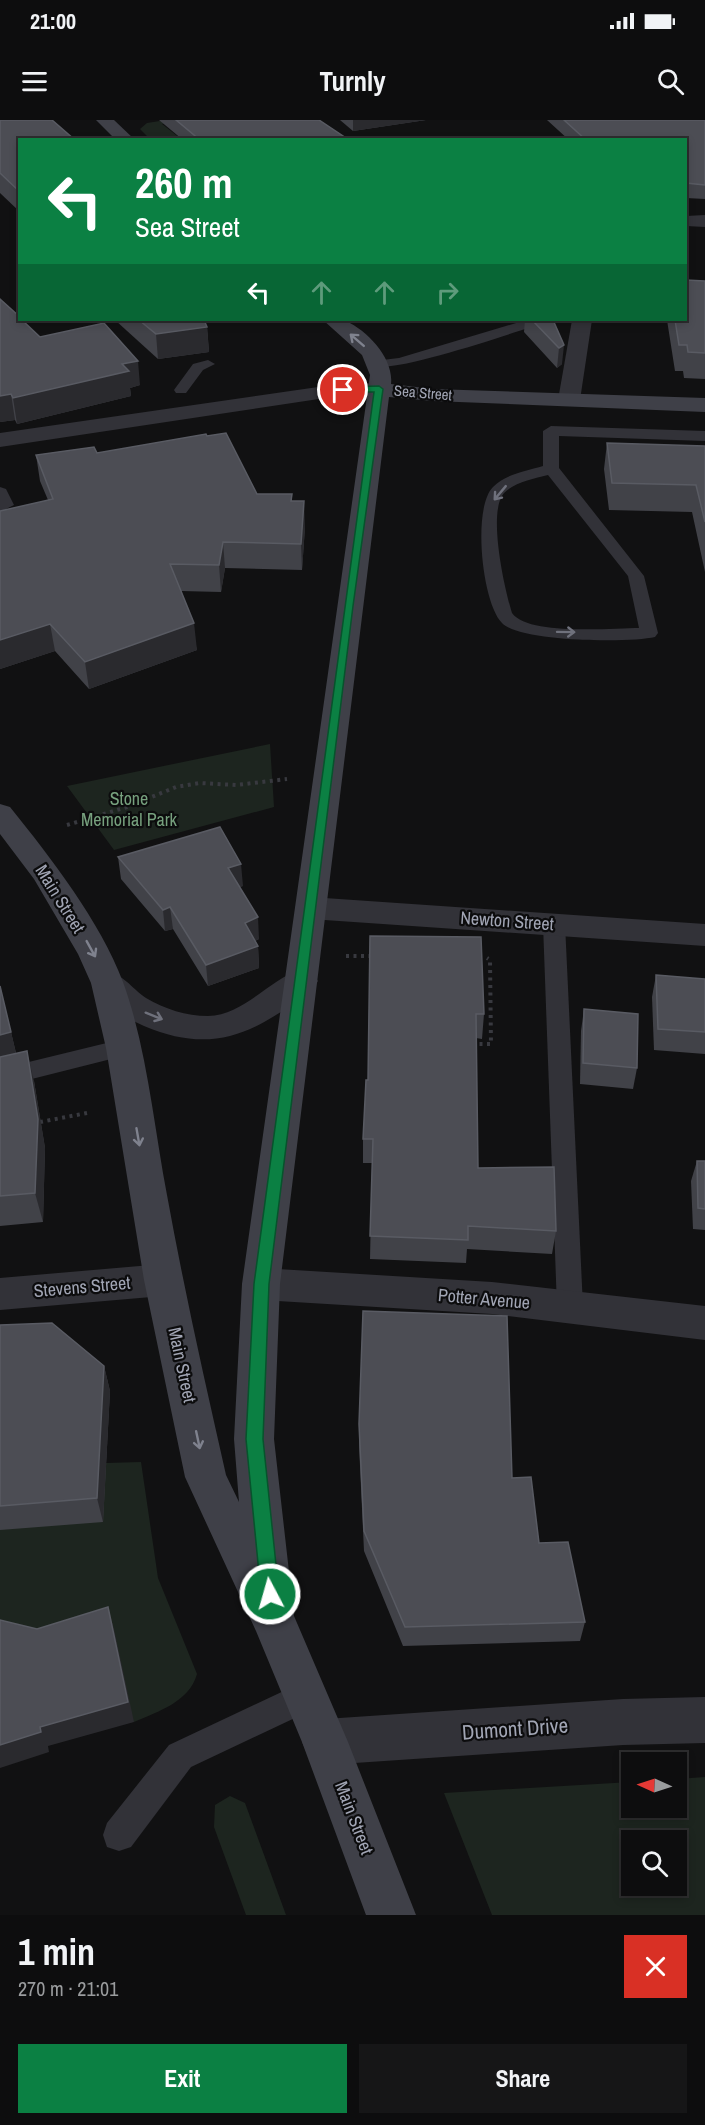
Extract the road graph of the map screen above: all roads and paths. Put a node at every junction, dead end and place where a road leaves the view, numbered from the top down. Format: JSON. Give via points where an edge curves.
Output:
{"nodes":[{"id":1,"x":108,"y":120,"type":"edge"},
{"id":2,"x":124,"y":138,"type":"edge"},
{"id":3,"x":687,"y":221,"type":"edge"},
{"id":4,"x":705,"y":221,"type":"edge"},
{"id":5,"x":334,"y":321,"type":"edge"},
{"id":6,"x":535,"y":321,"type":"edge"},
{"id":7,"x":582,"y":321,"type":"edge"},
{"id":8,"x":208,"y":364,"type":"dead end"},
{"id":9,"x":379,"y":377,"type":"junction"},
{"id":10,"x":181,"y":390,"type":"dead end"},
{"id":11,"x":569,"y":400,"type":"junction"},
{"id":12,"x":705,"y":405,"type":"edge"},
{"id":13,"x":705,"y":436,"type":"edge"},
{"id":14,"x":0,"y":441,"type":"edge"},
{"id":15,"x":551,"y":469,"type":"junction"},
{"id":16,"x":0,"y":492,"type":"edge"},
{"id":17,"x":0,"y":507,"type":"edge"},
{"id":18,"x":290,"y":779,"type":"dead end"},
{"id":19,"x":0,"y":814,"type":"edge"},
{"id":20,"x":67,"y":825,"type":"dead end"},
{"id":21,"x":310,"y":908,"type":"junction"},
{"id":22,"x":554,"y":924,"type":"junction"},
{"id":23,"x":705,"y":935,"type":"edge"},
{"id":24,"x":336,"y":956,"type":"dead end"},
{"id":25,"x":383,"y":956,"type":"edge"},
{"id":26,"x":475,"y":958,"type":"edge"},
{"id":27,"x":302,"y":981,"type":"junction"},
{"id":28,"x":107,"y":983,"type":"junction"},
{"id":29,"x":462,"y":1044,"type":"edge"},
{"id":30,"x":123,"y":1048,"type":"junction"},
{"id":31,"x":0,"y":1077,"type":"edge"},
{"id":32,"x":87,"y":1113,"type":"dead end"},
{"id":33,"x":40,"y":1122,"type":"edge"},
{"id":34,"x":163,"y":1280,"type":"junction"},
{"id":35,"x":261,"y":1284,"type":"junction"},
{"id":36,"x":0,"y":1294,"type":"edge"},
{"id":37,"x":570,"y":1307,"type":"junction"},
{"id":38,"x":705,"y":1323,"type":"edge"},
{"id":39,"x":272,"y":1617,"type":"junction"},
{"id":40,"x":305,"y":1697,"type":"junction"},
{"id":41,"x":705,"y":1720,"type":"edge"},
{"id":42,"x":325,"y":1742,"type":"junction"},
{"id":43,"x":119,"y":1835,"type":"dead end"},
{"id":44,"x":392,"y":1915,"type":"edge"}],
"edges":[{"from":1,"to":2,"type":"main road"},
{"from":3,"to":4,"type":"street"},
{"from":9,"to":5,"type":"main road","one_way":true,"via":[[374,354]]},
{"from":6,"to":9,"type":"lane","via":[[400,362]]},
{"from":7,"to":11,"type":"street"},
{"from":8,"to":10,"type":"lane","via":[[198,367]]},
{"from":9,"to":11,"type":"main road","name":"Sea Street","via":[[433,395]]},
{"from":9,"to":14,"type":"street","name":"Sea Street","via":[[343,390]]},
{"from":9,"to":21,"type":"main road"},
{"from":11,"to":12,"type":"main road","name":"Sea Street"},
{"from":13,"to":15,"type":"lane","via":[[551,430]]},
{"from":15,"to":15,"type":"lane","one_way":true,"via":[[510,482],[494,496],[489,522],[500,606],[507,620],[537,632],[649,633],[636,576]]},
{"from":16,"to":17,"type":"lane","via":[[6,505]]},
{"from":18,"to":20,"type":"path","via":[[176,787]]},
{"from":19,"to":28,"type":"main road","name":"Main Street","one_way":true,"via":[[45,872],[94,953]]},
{"from":21,"to":22,"type":"street","name":"Newton Street"},
{"from":21,"to":27,"type":"main road"},
{"from":22,"to":23,"type":"street","name":"Newton Street"},
{"from":22,"to":37,"type":"lane"},
{"from":24,"to":25,"type":"path"},
{"from":26,"to":29,"type":"path","via":[[490,960],[491,1044]]},
{"from":28,"to":27,"type":"street","one_way":true,"via":[[137,1009],[175,1024],[201,1028],[230,1025]]},
{"from":27,"to":35,"type":"main road"},
{"from":28,"to":30,"type":"main road","name":"Main Street"},
{"from":30,"to":31,"type":"lane"},
{"from":30,"to":34,"type":"main road","name":"Main Street","one_way":true},
{"from":32,"to":33,"type":"path"},
{"from":34,"to":36,"type":"street","name":"Stevens Street"},
{"from":34,"to":39,"type":"main road","name":"Main Street","one_way":true,"via":[[206,1477]]},
{"from":35,"to":37,"type":"street","name":"Potter Avenue","via":[[492,1298]]},
{"from":35,"to":39,"type":"main road","via":[[254,1439]]},
{"from":37,"to":38,"type":"street","name":"Potter Avenue"},
{"from":39,"to":40,"type":"main road","name":"Main Street"},
{"from":40,"to":42,"type":"main road","name":"Main Street"},
{"from":40,"to":43,"type":"lane","via":[[180,1756]]},
{"from":41,"to":42,"type":"street","name":"Dumont Drive"},
{"from":42,"to":44,"type":"main road","name":"Main Street"}]}
